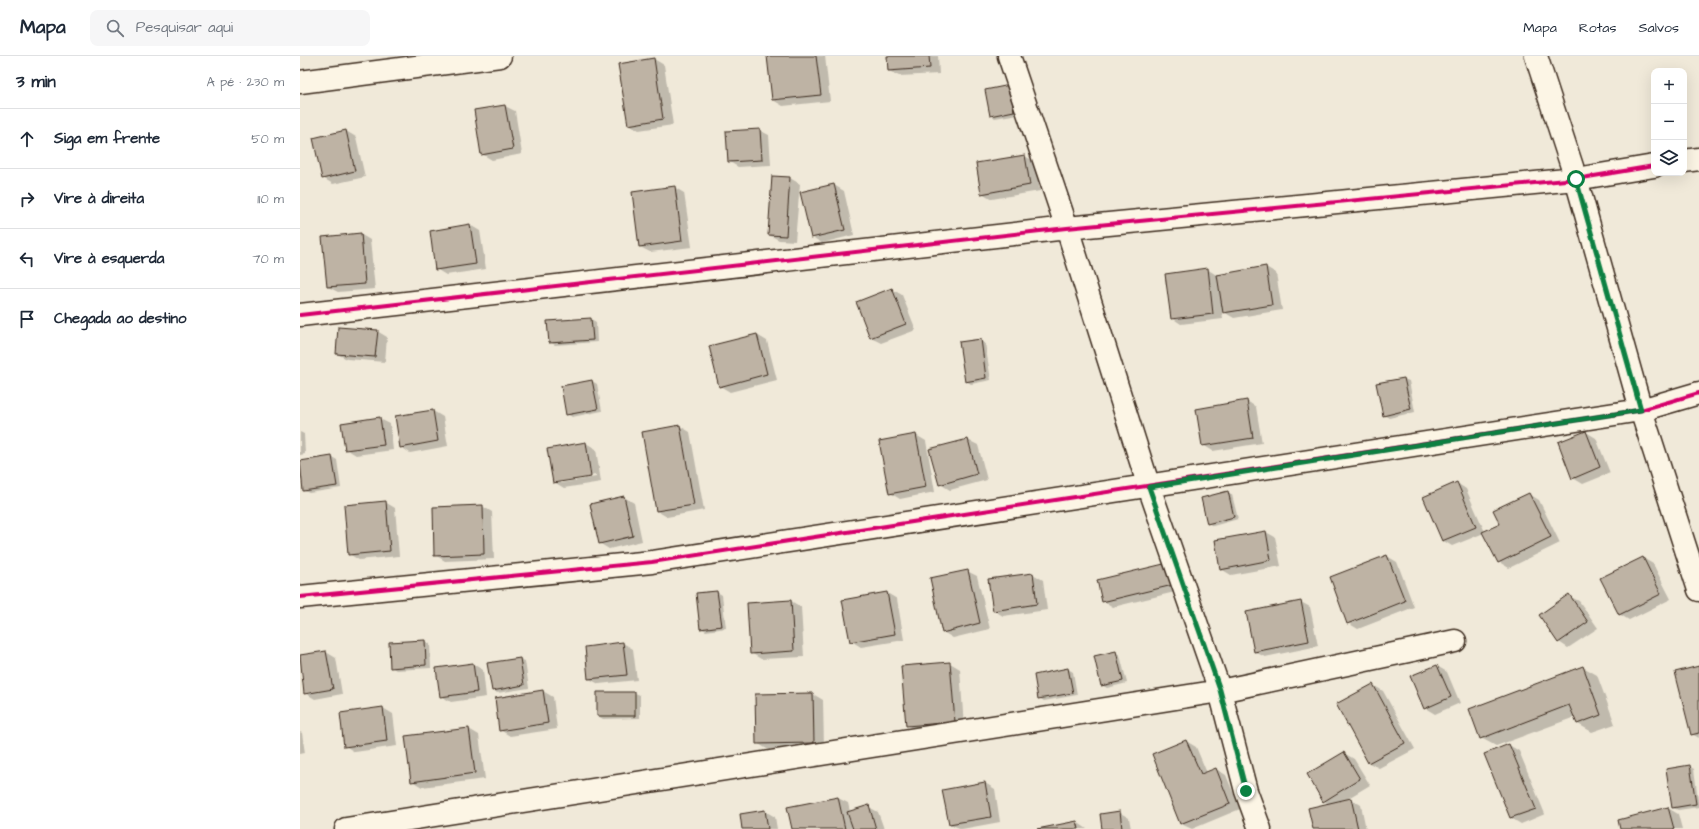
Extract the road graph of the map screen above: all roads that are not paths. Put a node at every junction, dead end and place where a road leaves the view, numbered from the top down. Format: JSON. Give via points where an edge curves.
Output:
{"nodes":[{"id":1,"x":500,"y":56,"type":"edge"},
{"id":2,"x":1009,"y":56,"type":"edge"},
{"id":3,"x":1536,"y":56,"type":"edge"},
{"id":4,"x":300,"y":82,"type":"edge"},
{"id":5,"x":1699,"y":159,"type":"edge"},
{"id":6,"x":1687,"y":161,"type":"edge"},
{"id":7,"x":1651,"y":166,"type":"edge"},
{"id":8,"x":1576,"y":179,"type":"junction"},
{"id":9,"x":1067,"y":228,"type":"junction"},
{"id":10,"x":300,"y":315,"type":"edge"},
{"id":11,"x":1699,"y":393,"type":"edge"},
{"id":12,"x":1641,"y":410,"type":"junction"},
{"id":13,"x":1149,"y":487,"type":"junction"},
{"id":14,"x":1699,"y":590,"type":"edge"},
{"id":15,"x":300,"y":597,"type":"edge"},
{"id":16,"x":1455,"y":641,"type":"dead end"},
{"id":17,"x":1220,"y":690,"type":"junction"},
{"id":18,"x":346,"y":829,"type":"edge"},
{"id":19,"x":1260,"y":829,"type":"edge"}],
"edges":[{"from":1,"to":4,"type":"street"},
{"from":2,"to":9,"type":"street"},
{"from":3,"to":8,"type":"street"},
{"from":5,"to":6,"type":"street"},
{"from":7,"to":8,"type":"street"},
{"from":8,"to":9,"type":"street"},
{"from":8,"to":12,"type":"street"},
{"from":9,"to":10,"type":"street"},
{"from":9,"to":13,"type":"street"},
{"from":11,"to":12,"type":"street"},
{"from":12,"to":13,"type":"street"},
{"from":12,"to":14,"type":"street"},
{"from":13,"to":15,"type":"street","via":[[652,562]]},
{"from":13,"to":17,"type":"street"},
{"from":16,"to":17,"type":"street"},
{"from":17,"to":18,"type":"street"},
{"from":17,"to":19,"type":"street","via":[[1246,791]]}]}
